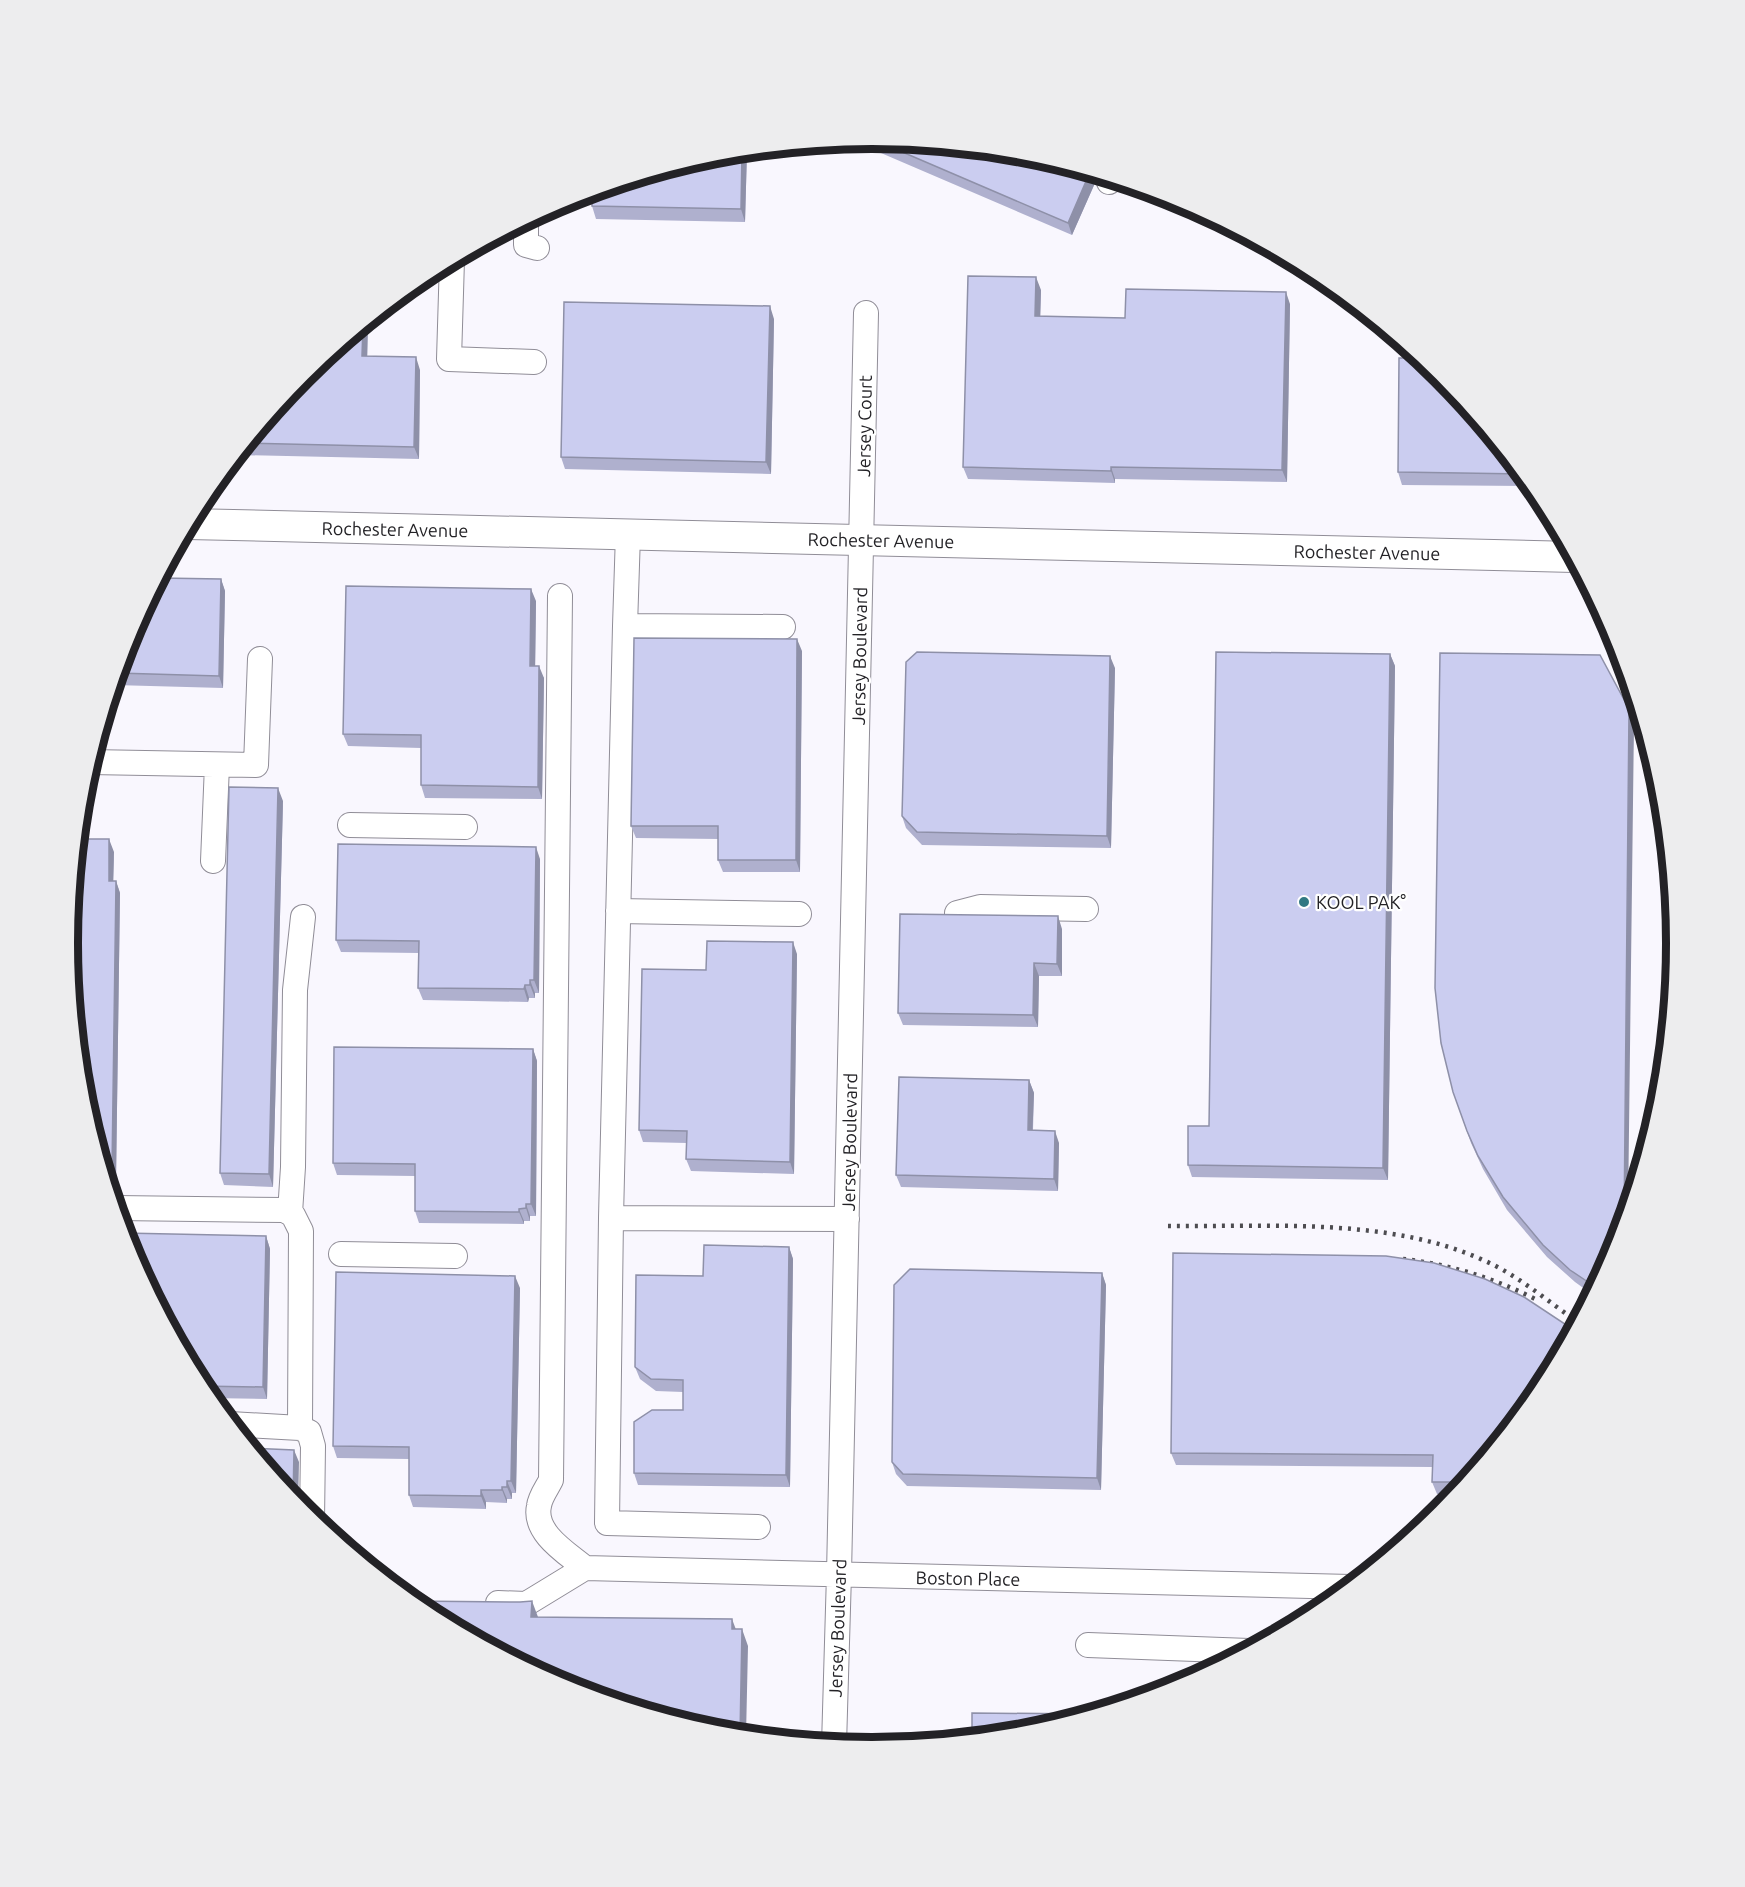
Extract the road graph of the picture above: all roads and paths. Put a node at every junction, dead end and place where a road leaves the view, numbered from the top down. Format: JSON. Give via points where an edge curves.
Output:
{"nodes":[{"id":1,"x":526,"y":229,"type":"edge"},
{"id":2,"x":537,"y":248,"type":"dead end"},
{"id":3,"x":452,"y":270,"type":"edge"},
{"id":4,"x":866,"y":313,"type":"dead end"},
{"id":5,"x":534,"y":362,"type":"dead end"},
{"id":6,"x":198,"y":524,"type":"edge"},
{"id":7,"x":628,"y":534,"type":"junction"},
{"id":8,"x":861,"y":540,"type":"junction"},
{"id":9,"x":1567,"y":557,"type":"edge"},
{"id":10,"x":560,"y":596,"type":"dead end"},
{"id":11,"x":624,"y":626,"type":"junction"},
{"id":12,"x":783,"y":627,"type":"dead end"},
{"id":13,"x":260,"y":660,"type":"dead end"},
{"id":14,"x":99,"y":762,"type":"edge"},
{"id":15,"x":216,"y":765,"type":"junction"},
{"id":16,"x":350,"y":825,"type":"dead end"},
{"id":17,"x":465,"y":827,"type":"dead end"},
{"id":18,"x":213,"y":861,"type":"dead end"},
{"id":19,"x":1086,"y":909,"type":"dead end"},
{"id":20,"x":618,"y":911,"type":"junction"},
{"id":21,"x":957,"y":913,"type":"edge"},
{"id":22,"x":799,"y":914,"type":"dead end"},
{"id":23,"x":303,"y":917,"type":"dead end"},
{"id":24,"x":123,"y":1208,"type":"edge"},
{"id":25,"x":290,"y":1213,"type":"junction"},
{"id":26,"x":611,"y":1218,"type":"junction"},
{"id":27,"x":847,"y":1219,"type":"junction"},
{"id":28,"x":341,"y":1254,"type":"dead end"},
{"id":29,"x":455,"y":1256,"type":"dead end"},
{"id":30,"x":240,"y":1425,"type":"edge"},
{"id":31,"x":300,"y":1428,"type":"junction"},
{"id":32,"x":312,"y":1506,"type":"edge"},
{"id":33,"x":758,"y":1527,"type":"dead end"},
{"id":34,"x":585,"y":1568,"type":"junction"},
{"id":35,"x":839,"y":1574,"type":"junction"},
{"id":36,"x":1338,"y":1587,"type":"edge"},
{"id":37,"x":480,"y":1603,"type":"edge"},
{"id":38,"x":1088,"y":1645,"type":"dead end"},
{"id":39,"x":1235,"y":1650,"type":"edge"},
{"id":40,"x":834,"y":1737,"type":"edge"}],
"edges":[{"from":1,"to":2,"type":"street","via":[[526,245]]},
{"from":3,"to":5,"type":"street","via":[[449,360]]},
{"from":4,"to":8,"type":"street","name":"Jersey Court"},
{"from":6,"to":7,"type":"main road","name":"Rochester Avenue"},
{"from":7,"to":8,"type":"main road","name":"Rochester Avenue"},
{"from":7,"to":11,"type":"street"},
{"from":8,"to":9,"type":"main road","name":"Rochester Avenue"},
{"from":8,"to":27,"type":"street","name":"Jersey Boulevard"},
{"from":10,"to":34,"type":"street","via":[[551,1480],[539,1504],[538,1519],[548,1536]]},
{"from":11,"to":12,"type":"street"},
{"from":11,"to":20,"type":"street"},
{"from":13,"to":15,"type":"street","via":[[256,765]]},
{"from":14,"to":15,"type":"street"},
{"from":15,"to":18,"type":"street"},
{"from":16,"to":17,"type":"street"},
{"from":19,"to":21,"type":"street","via":[[980,907]]},
{"from":20,"to":22,"type":"street"},
{"from":20,"to":26,"type":"street"},
{"from":23,"to":25,"type":"street","via":[[295,990]]},
{"from":24,"to":25,"type":"street"},
{"from":25,"to":31,"type":"street","via":[[302,1231]]},
{"from":26,"to":27,"type":"street"},
{"from":26,"to":33,"type":"street","via":[[607,1523]]},
{"from":27,"to":35,"type":"street","name":"Jersey Boulevard"},
{"from":28,"to":29,"type":"street"},
{"from":30,"to":31,"type":"street"},
{"from":31,"to":32,"type":"street","via":[[309,1432],[313,1446]]},
{"from":34,"to":35,"type":"street","name":"Boston Place"},
{"from":34,"to":37,"type":"street","via":[[526,1604]]},
{"from":35,"to":36,"type":"street","name":"Boston Place"},
{"from":35,"to":40,"type":"street","name":"Jersey Boulevard"},
{"from":38,"to":39,"type":"street"}]}
